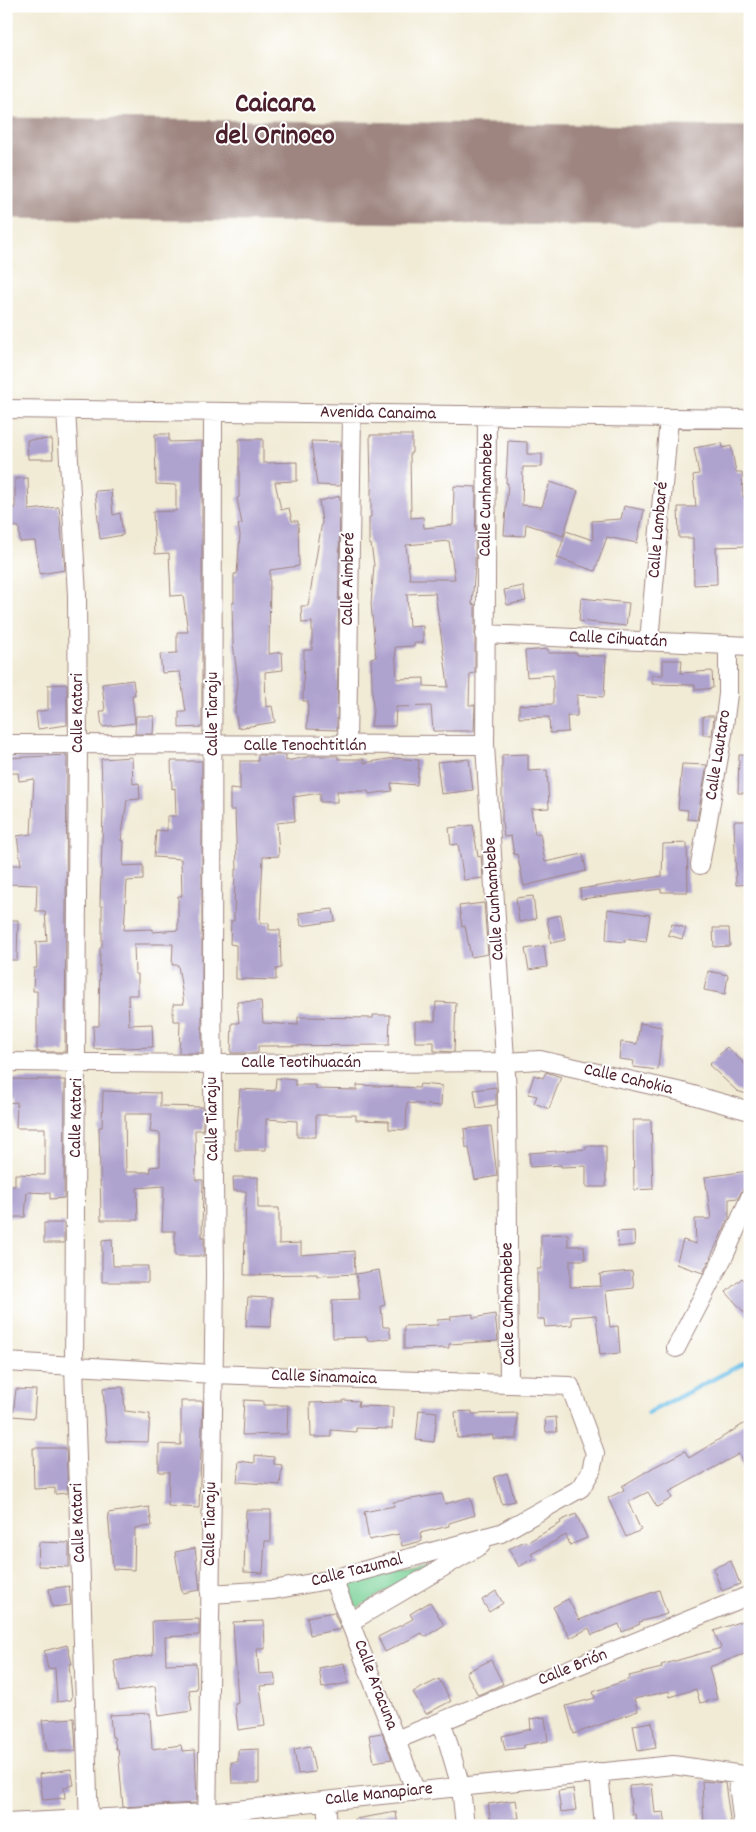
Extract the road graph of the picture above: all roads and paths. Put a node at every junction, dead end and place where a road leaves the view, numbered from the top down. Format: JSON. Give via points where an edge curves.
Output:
{"nodes":[{"id":1,"x":6,"y":409,"type":"edge"},
{"id":2,"x":66,"y":410,"type":"junction"},
{"id":3,"x":213,"y":412,"type":"junction"},
{"id":4,"x":352,"y":414,"type":"junction"},
{"id":5,"x":488,"y":415,"type":"junction"},
{"id":6,"x":669,"y":418,"type":"junction"},
{"id":7,"x":750,"y":419,"type":"edge"},
{"id":8,"x":486,"y":634,"type":"junction"},
{"id":9,"x":648,"y":641,"type":"junction"},
{"id":10,"x":728,"y":645,"type":"junction"},
{"id":11,"x":750,"y":646,"type":"edge"},
{"id":12,"x":6,"y":744,"type":"edge"},
{"id":13,"x":78,"y":745,"type":"junction"},
{"id":14,"x":347,"y":745,"type":"junction"},
{"id":15,"x":484,"y":745,"type":"junction"},
{"id":16,"x":212,"y":746,"type":"junction"},
{"id":17,"x":700,"y":865,"type":"dead end"},
{"id":18,"x":6,"y":1062,"type":"edge"},
{"id":19,"x":77,"y":1062,"type":"junction"},
{"id":20,"x":505,"y":1062,"type":"junction"},
{"id":21,"x":213,"y":1064,"type":"junction"},
{"id":22,"x":750,"y":1111,"type":"edge"},
{"id":23,"x":750,"y":1197,"type":"edge"},
{"id":24,"x":676,"y":1348,"type":"dead end"},
{"id":25,"x":6,"y":1362,"type":"edge"},
{"id":26,"x":74,"y":1366,"type":"junction"},
{"id":27,"x":213,"y":1374,"type":"junction"},
{"id":28,"x":510,"y":1384,"type":"junction"},
{"id":29,"x":595,"y":1453,"type":"joint"},
{"id":30,"x":501,"y":1533,"type":"junction"},
{"id":31,"x":333,"y":1579,"type":"junction"},
{"id":32,"x":210,"y":1594,"type":"junction"},
{"id":33,"x":750,"y":1595,"type":"edge"},
{"id":34,"x":350,"y":1622,"type":"junction"},
{"id":35,"x":442,"y":1722,"type":"junction"},
{"id":36,"x":396,"y":1740,"type":"junction"},
{"id":37,"x":600,"y":1772,"type":"junction"},
{"id":38,"x":743,"y":1776,"type":"edge"},
{"id":39,"x":461,"y":1787,"type":"junction"},
{"id":40,"x":416,"y":1792,"type":"junction"},
{"id":41,"x":326,"y":1801,"type":"junction"},
{"id":42,"x":207,"y":1820,"type":"edge"},
{"id":43,"x":89,"y":1822,"type":"edge"},
{"id":44,"x":6,"y":1823,"type":"edge"},
{"id":45,"x":328,"y":1826,"type":"edge"},
{"id":46,"x":465,"y":1826,"type":"edge"},
{"id":47,"x":604,"y":1826,"type":"edge"},
{"id":48,"x":743,"y":1826,"type":"edge"}],
"edges":[{"from":1,"to":2,"type":"street","name":"Avenida Canaima"},
{"from":2,"to":3,"type":"street","name":"Avenida Canaima"},
{"from":2,"to":13,"type":"street","name":"Calle Katari","via":[[77,595]]},
{"from":3,"to":4,"type":"street","name":"Avenida Canaima"},
{"from":3,"to":16,"type":"street","name":"Calle Tiaraju"},
{"from":4,"to":5,"type":"street","name":"Avenida Canaima"},
{"from":4,"to":14,"type":"street","name":"Calle Aimberé"},
{"from":5,"to":6,"type":"street","name":"Avenida Canaima"},
{"from":5,"to":8,"type":"street","name":"Calle Cunhambebe"},
{"from":6,"to":7,"type":"street","name":"Avenida Canaima"},
{"from":6,"to":9,"type":"street","name":"Calle Lambaré"},
{"from":8,"to":9,"type":"street","name":"Calle Cihuatán"},
{"from":8,"to":15,"type":"street","name":"Calle Cunhambebe"},
{"from":9,"to":10,"type":"street","name":"Calle Cihuatán"},
{"from":10,"to":11,"type":"street","name":"Calle Cihuatán"},
{"from":10,"to":17,"type":"street","name":"Calle Lautaro","via":[[724,726]]},
{"from":12,"to":13,"type":"street","name":"Calle Tenochtitlán"},
{"from":13,"to":16,"type":"street","name":"Calle Tenochtitlán"},
{"from":13,"to":19,"type":"street","name":"Calle Katari"},
{"from":14,"to":15,"type":"street","name":"Calle Tenochtitlán"},
{"from":14,"to":16,"type":"street","name":"Calle Tenochtitlán"},
{"from":15,"to":20,"type":"street","name":"Calle Cunhambebe"},
{"from":16,"to":21,"type":"street","name":"Calle Tiaraju"},
{"from":18,"to":19,"type":"street","name":"Calle Teotihuacán"},
{"from":19,"to":21,"type":"street","name":"Calle Teotihuacán"},
{"from":19,"to":26,"type":"street","name":"Calle Katari"},
{"from":20,"to":21,"type":"street","name":"Calle Teotihuacán"},
{"from":20,"to":22,"type":"street","name":"Calle Cahokia","via":[[540,1060]]},
{"from":20,"to":28,"type":"street","name":"Calle Cunhambebe"},
{"from":21,"to":27,"type":"street","name":"Calle Tiaraju"},
{"from":23,"to":24,"type":"street","via":[[725,1254]]},
{"from":25,"to":26,"type":"street","name":"Calle Sinamaica"},
{"from":26,"to":27,"type":"street","name":"Calle Sinamaica"},
{"from":26,"to":43,"type":"street","name":"Calle Katari"},
{"from":27,"to":28,"type":"street","name":"Calle Sinamaica"},
{"from":27,"to":32,"type":"street","name":"Calle Tiaraju"},
{"from":28,"to":29,"type":"street","name":"Calle Sinamaica","via":[[570,1386]]},
{"from":29,"to":30,"type":"street","name":"Calle Tazumal","via":[[591,1471],[581,1488]]},
{"from":30,"to":31,"type":"street","name":"Calle Tazumal"},
{"from":30,"to":34,"type":"street","name":"Calle Tazumal"},
{"from":31,"to":32,"type":"street","name":"Calle Tazumal","via":[[274,1590]]},
{"from":31,"to":34,"type":"street","name":"Calle Aracuna"},
{"from":32,"to":42,"type":"street","name":"Calle Tiaraju"},
{"from":33,"to":35,"type":"street","name":"Calle Brión"},
{"from":34,"to":36,"type":"street","name":"Calle Aracuna"},
{"from":35,"to":36,"type":"street","name":"Calle Brión"},
{"from":35,"to":39,"type":"street"},
{"from":36,"to":40,"type":"street","name":"Calle Aracuna"},
{"from":37,"to":38,"type":"street","name":"Calle Manapiare","via":[[673,1765]]},
{"from":37,"to":39,"type":"street","name":"Calle Manapiare"},
{"from":37,"to":47,"type":"street"},
{"from":38,"to":48,"type":"street"},
{"from":39,"to":40,"type":"street","name":"Calle Manapiare"},
{"from":39,"to":46,"type":"street"},
{"from":40,"to":41,"type":"street","name":"Calle Manapiare"},
{"from":41,"to":42,"type":"street","name":"Calle Manapiare"},
{"from":41,"to":45,"type":"street"},
{"from":42,"to":43,"type":"street","name":"Calle Manapiare"},
{"from":43,"to":44,"type":"street","name":"Calle Manapiare"}]}
